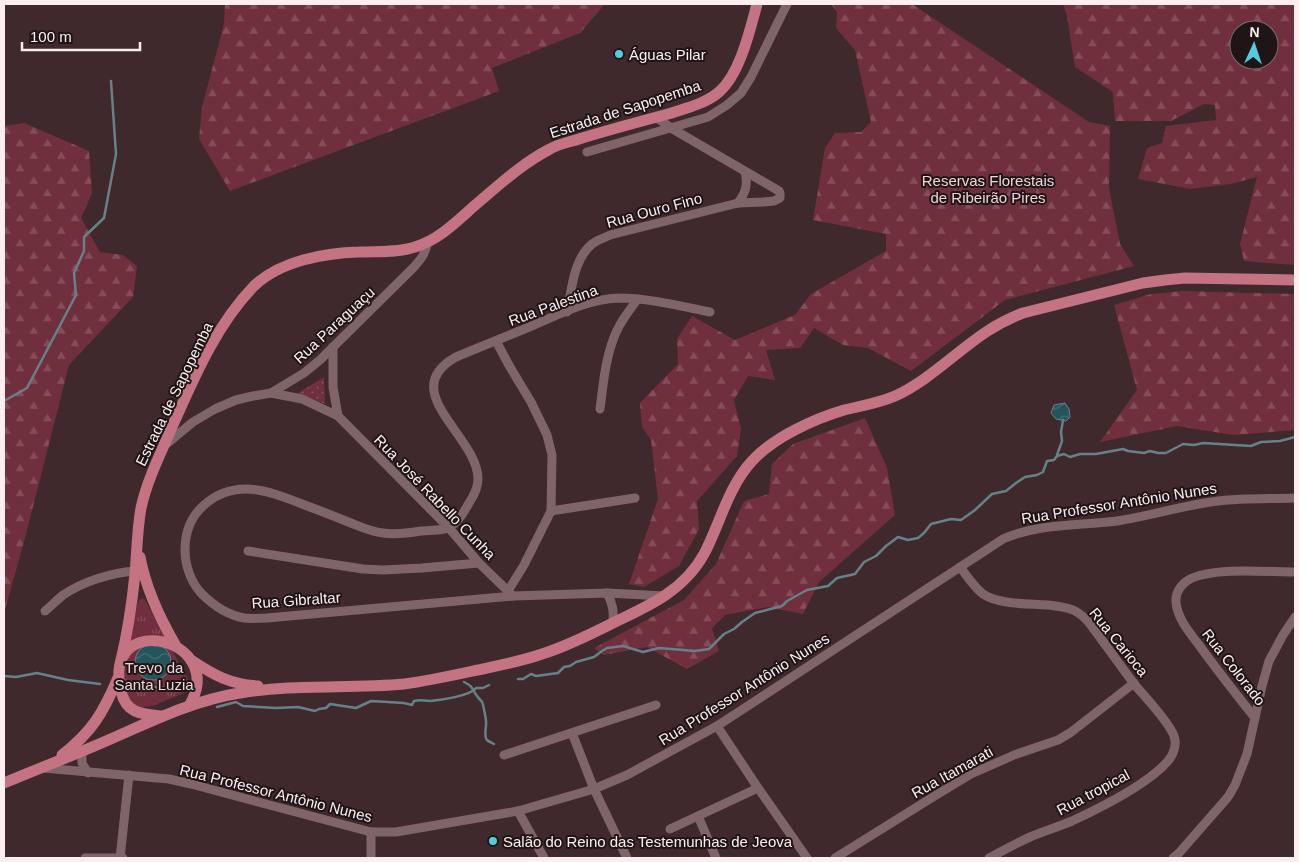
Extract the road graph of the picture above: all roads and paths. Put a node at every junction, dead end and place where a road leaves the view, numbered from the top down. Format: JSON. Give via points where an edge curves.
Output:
{"nodes":[{"id":1,"x":757,"y":4,"type":"edge"},
{"id":2,"x":787,"y":4,"type":"edge"},
{"id":3,"x":656,"y":117,"type":"junction"},
{"id":4,"x":671,"y":128,"type":"junction"},
{"id":5,"x":587,"y":152,"type":"dead end"},
{"id":6,"x":745,"y":172,"type":"junction"},
{"id":7,"x":738,"y":203,"type":"junction"},
{"id":8,"x":427,"y":243,"type":"junction"},
{"id":9,"x":1295,"y":280,"type":"edge"},
{"id":10,"x":637,"y":300,"type":"junction"},
{"id":11,"x":567,"y":312,"type":"junction"},
{"id":12,"x":710,"y":312,"type":"dead end"},
{"id":13,"x":496,"y":341,"type":"junction"},
{"id":14,"x":333,"y":347,"type":"junction"},
{"id":15,"x":271,"y":393,"type":"junction"},
{"id":16,"x":600,"y":409,"type":"dead end"},
{"id":17,"x":338,"y":416,"type":"junction"},
{"id":18,"x":164,"y":446,"type":"junction"},
{"id":19,"x":635,"y":498,"type":"dead end"},
{"id":20,"x":1295,"y":498,"type":"edge"},
{"id":21,"x":551,"y":510,"type":"junction"},
{"id":22,"x":449,"y":528,"type":"junction"},
{"id":23,"x":137,"y":538,"type":"junction"},
{"id":24,"x":248,"y":551,"type":"dead end"},
{"id":25,"x":479,"y":563,"type":"junction"},
{"id":26,"x":960,"y":567,"type":"junction"},
{"id":27,"x":135,"y":571,"type":"junction"},
{"id":28,"x":1295,"y":572,"type":"edge"},
{"id":29,"x":511,"y":593,"type":"junction"},
{"id":30,"x":607,"y":593,"type":"junction"},
{"id":31,"x":666,"y":596,"type":"junction"},
{"id":32,"x":45,"y":611,"type":"dead end"},
{"id":33,"x":1295,"y":617,"type":"edge"},
{"id":34,"x":613,"y":623,"type":"junction"},
{"id":35,"x":176,"y":646,"type":"junction"},
{"id":36,"x":121,"y":660,"type":"junction"},
{"id":37,"x":191,"y":660,"type":"junction"},
{"id":38,"x":118,"y":678,"type":"junction"},
{"id":39,"x":1134,"y":683,"type":"junction"},
{"id":40,"x":275,"y":688,"type":"junction"},
{"id":41,"x":656,"y":705,"type":"dead end"},
{"id":42,"x":189,"y":706,"type":"junction"},
{"id":43,"x":164,"y":716,"type":"junction"},
{"id":44,"x":1256,"y":718,"type":"junction"},
{"id":45,"x":1166,"y":723,"type":"joint"},
{"id":46,"x":717,"y":726,"type":"junction"},
{"id":47,"x":572,"y":732,"type":"junction"},
{"id":48,"x":82,"y":751,"type":"junction"},
{"id":49,"x":504,"y":755,"type":"dead end"},
{"id":50,"x":45,"y":766,"type":"junction"},
{"id":51,"x":88,"y":772,"type":"junction"},
{"id":52,"x":129,"y":775,"type":"junction"},
{"id":53,"x":4,"y":783,"type":"edge"},
{"id":54,"x":758,"y":788,"type":"junction"},
{"id":55,"x":594,"y":789,"type":"junction"},
{"id":56,"x":518,"y":811,"type":"junction"},
{"id":57,"x":698,"y":816,"type":"junction"},
{"id":58,"x":670,"y":829,"type":"dead end"},
{"id":59,"x":371,"y":832,"type":"junction"},
{"id":60,"x":85,"y":858,"type":"edge"},
{"id":61,"x":121,"y":858,"type":"edge"},
{"id":62,"x":371,"y":858,"type":"edge"},
{"id":63,"x":544,"y":858,"type":"edge"},
{"id":64,"x":627,"y":858,"type":"edge"},
{"id":65,"x":716,"y":858,"type":"edge"},
{"id":66,"x":807,"y":858,"type":"edge"},
{"id":67,"x":835,"y":858,"type":"edge"},
{"id":68,"x":991,"y":858,"type":"edge"},
{"id":69,"x":1173,"y":858,"type":"edge"}],
"edges":[{"from":1,"to":3,"type":"main road","name":"Estrada de Sapopemba","via":[[734,74],[724,87],[703,102]]},
{"from":2,"to":4,"type":"street","via":[[741,93],[708,117]]},
{"from":3,"to":4,"type":"street","name":"Rua Ouro Fino"},
{"from":3,"to":8,"type":"main road","name":"Estrada de Sapopemba","via":[[553,147],[503,181],[452,226]]},
{"from":4,"to":5,"type":"street"},
{"from":4,"to":6,"type":"street","name":"Rua Ouro Fino"},
{"from":6,"to":7,"type":"street","via":[[746,189]]},
{"from":6,"to":7,"type":"street","name":"Rua Ouro Fino","via":[[781,195],[774,201]]},
{"from":7,"to":11,"type":"street","name":"Rua Ouro Fino","via":[[610,235],[592,244],[578,264]]},
{"from":8,"to":14,"type":"street","name":"Rua Paraguaçu","via":[[424,256]]},
{"from":8,"to":18,"type":"main road","name":"Estrada de Sapopemba","via":[[403,250],[319,256],[288,264],[265,277],[238,304],[213,340]]},
{"from":9,"to":31,"type":"main road","via":[[1165,280],[1023,313],[1006,320],[916,384],[878,402],[814,421],[773,444],[753,460],[740,477],[705,553],[686,579]]},
{"from":10,"to":11,"type":"street","name":"Rua Palestina","via":[[604,300]]},
{"from":10,"to":12,"type":"street","name":"Rua Palestina"},
{"from":10,"to":16,"type":"street","via":[[613,340]]},
{"from":11,"to":13,"type":"street","name":"Rua Palestina"},
{"from":13,"to":21,"type":"street","via":[[547,435],[552,455]]},
{"from":13,"to":22,"type":"street","name":"Rua Palestina","via":[[446,362],[434,378],[434,394],[447,420],[469,450],[478,479],[462,516]]},
{"from":14,"to":15,"type":"street","name":"Rua Paraguaçu","via":[[320,360]]},
{"from":14,"to":17,"type":"street","via":[[333,387]]},
{"from":15,"to":17,"type":"street","name":"Rua José Rabello Cunha","via":[[302,399]]},
{"from":15,"to":18,"type":"street","name":"Rua Paraguaçu","via":[[236,400],[215,409]]},
{"from":17,"to":22,"type":"street","name":"Rua José Rabello Cunha"},
{"from":18,"to":23,"type":"main road","name":"Estrada de Sapopemba","via":[[145,494]]},
{"from":19,"to":21,"type":"street"},
{"from":20,"to":26,"type":"street","name":"Rua Professor Antônio Nunes","via":[[1220,500],[1116,521],[1023,531],[1003,539]]},
{"from":21,"to":29,"type":"street"},
{"from":22,"to":25,"type":"street","name":"Rua José Rabello Cunha"},
{"from":22,"to":29,"type":"street","name":"Rua Gibraltar","via":[[382,533],[280,495],[240,489],[222,493],[196,512],[186,534],[185,552],[188,572],[200,592],[226,612],[245,618]]},
{"from":23,"to":27,"type":"main road"},
{"from":23,"to":35,"type":"main road","via":[[151,596]]},
{"from":24,"to":25,"type":"street","via":[[363,569]]},
{"from":25,"to":29,"type":"street","name":"Rua José Rabello Cunha"},
{"from":26,"to":39,"type":"street","name":"Rua Carioca","via":[[975,587],[994,599],[1075,610],[1090,624]]},
{"from":26,"to":46,"type":"street","name":"Rua Professor Antônio Nunes"},
{"from":27,"to":32,"type":"street","via":[[120,572],[75,588]]},
{"from":27,"to":36,"type":"main road"},
{"from":28,"to":44,"type":"street","name":"Rua Colorado","via":[[1206,574],[1185,582],[1178,590],[1177,609],[1183,623]]},
{"from":29,"to":30,"type":"street","name":"Rua Gibraltar"},
{"from":30,"to":31,"type":"street","name":"Rua Gibraltar"},
{"from":30,"to":34,"type":"street","via":[[614,611]]},
{"from":31,"to":34,"type":"main road"},
{"from":33,"to":44,"type":"street","via":[[1269,661]]},
{"from":34,"to":40,"type":"main road","via":[[544,654],[434,680]]},
{"from":35,"to":36,"type":"main road","via":[[164,641],[143,641],[126,652]]},
{"from":35,"to":37,"type":"main road"},
{"from":36,"to":38,"type":"main road"},
{"from":37,"to":40,"type":"main road","via":[[234,683]]},
{"from":37,"to":42,"type":"main road","via":[[196,671],[197,689]]},
{"from":38,"to":43,"type":"main road","via":[[124,701],[134,711]]},
{"from":38,"to":50,"type":"main road","via":[[96,722],[76,744]]},
{"from":39,"to":45,"type":"street","name":"Rua Carioca"},
{"from":39,"to":67,"type":"street","name":"Rua Itamarati","via":[[1070,733],[971,774]]},
{"from":40,"to":42,"type":"main road"},
{"from":41,"to":47,"type":"street"},
{"from":42,"to":43,"type":"main road"},
{"from":43,"to":48,"type":"main road"},
{"from":44,"to":69,"type":"street","name":"Rua Colorado","via":[[1243,768],[1228,797]]},
{"from":45,"to":68,"type":"street","name":"Rua tropical","via":[[1174,735],[1174,748],[1168,761],[1155,773],[1071,822],[1009,846]]},
{"from":46,"to":54,"type":"street"},
{"from":46,"to":55,"type":"street","name":"Rua Professor Antônio Nunes","via":[[627,775]]},
{"from":47,"to":49,"type":"street"},
{"from":47,"to":55,"type":"street"},
{"from":48,"to":50,"type":"main road"},
{"from":48,"to":51,"type":"street","via":[[82,763]]},
{"from":50,"to":51,"type":"street","name":"Rua Professor Antônio Nunes"},
{"from":50,"to":53,"type":"main road"},
{"from":51,"to":52,"type":"street","name":"Rua Professor Antônio Nunes"},
{"from":52,"to":59,"type":"street","name":"Rua Professor Antônio Nunes","via":[[191,784]]},
{"from":52,"to":61,"type":"street"},
{"from":54,"to":57,"type":"street"},
{"from":54,"to":66,"type":"street"},
{"from":55,"to":56,"type":"street","name":"Rua Professor Antônio Nunes"},
{"from":55,"to":64,"type":"street"},
{"from":56,"to":59,"type":"street","name":"Rua Professor Antônio Nunes","via":[[396,832]]},
{"from":56,"to":63,"type":"street"},
{"from":57,"to":58,"type":"street"},
{"from":57,"to":65,"type":"street"},
{"from":59,"to":62,"type":"street"},
{"from":60,"to":61,"type":"street"}]}
